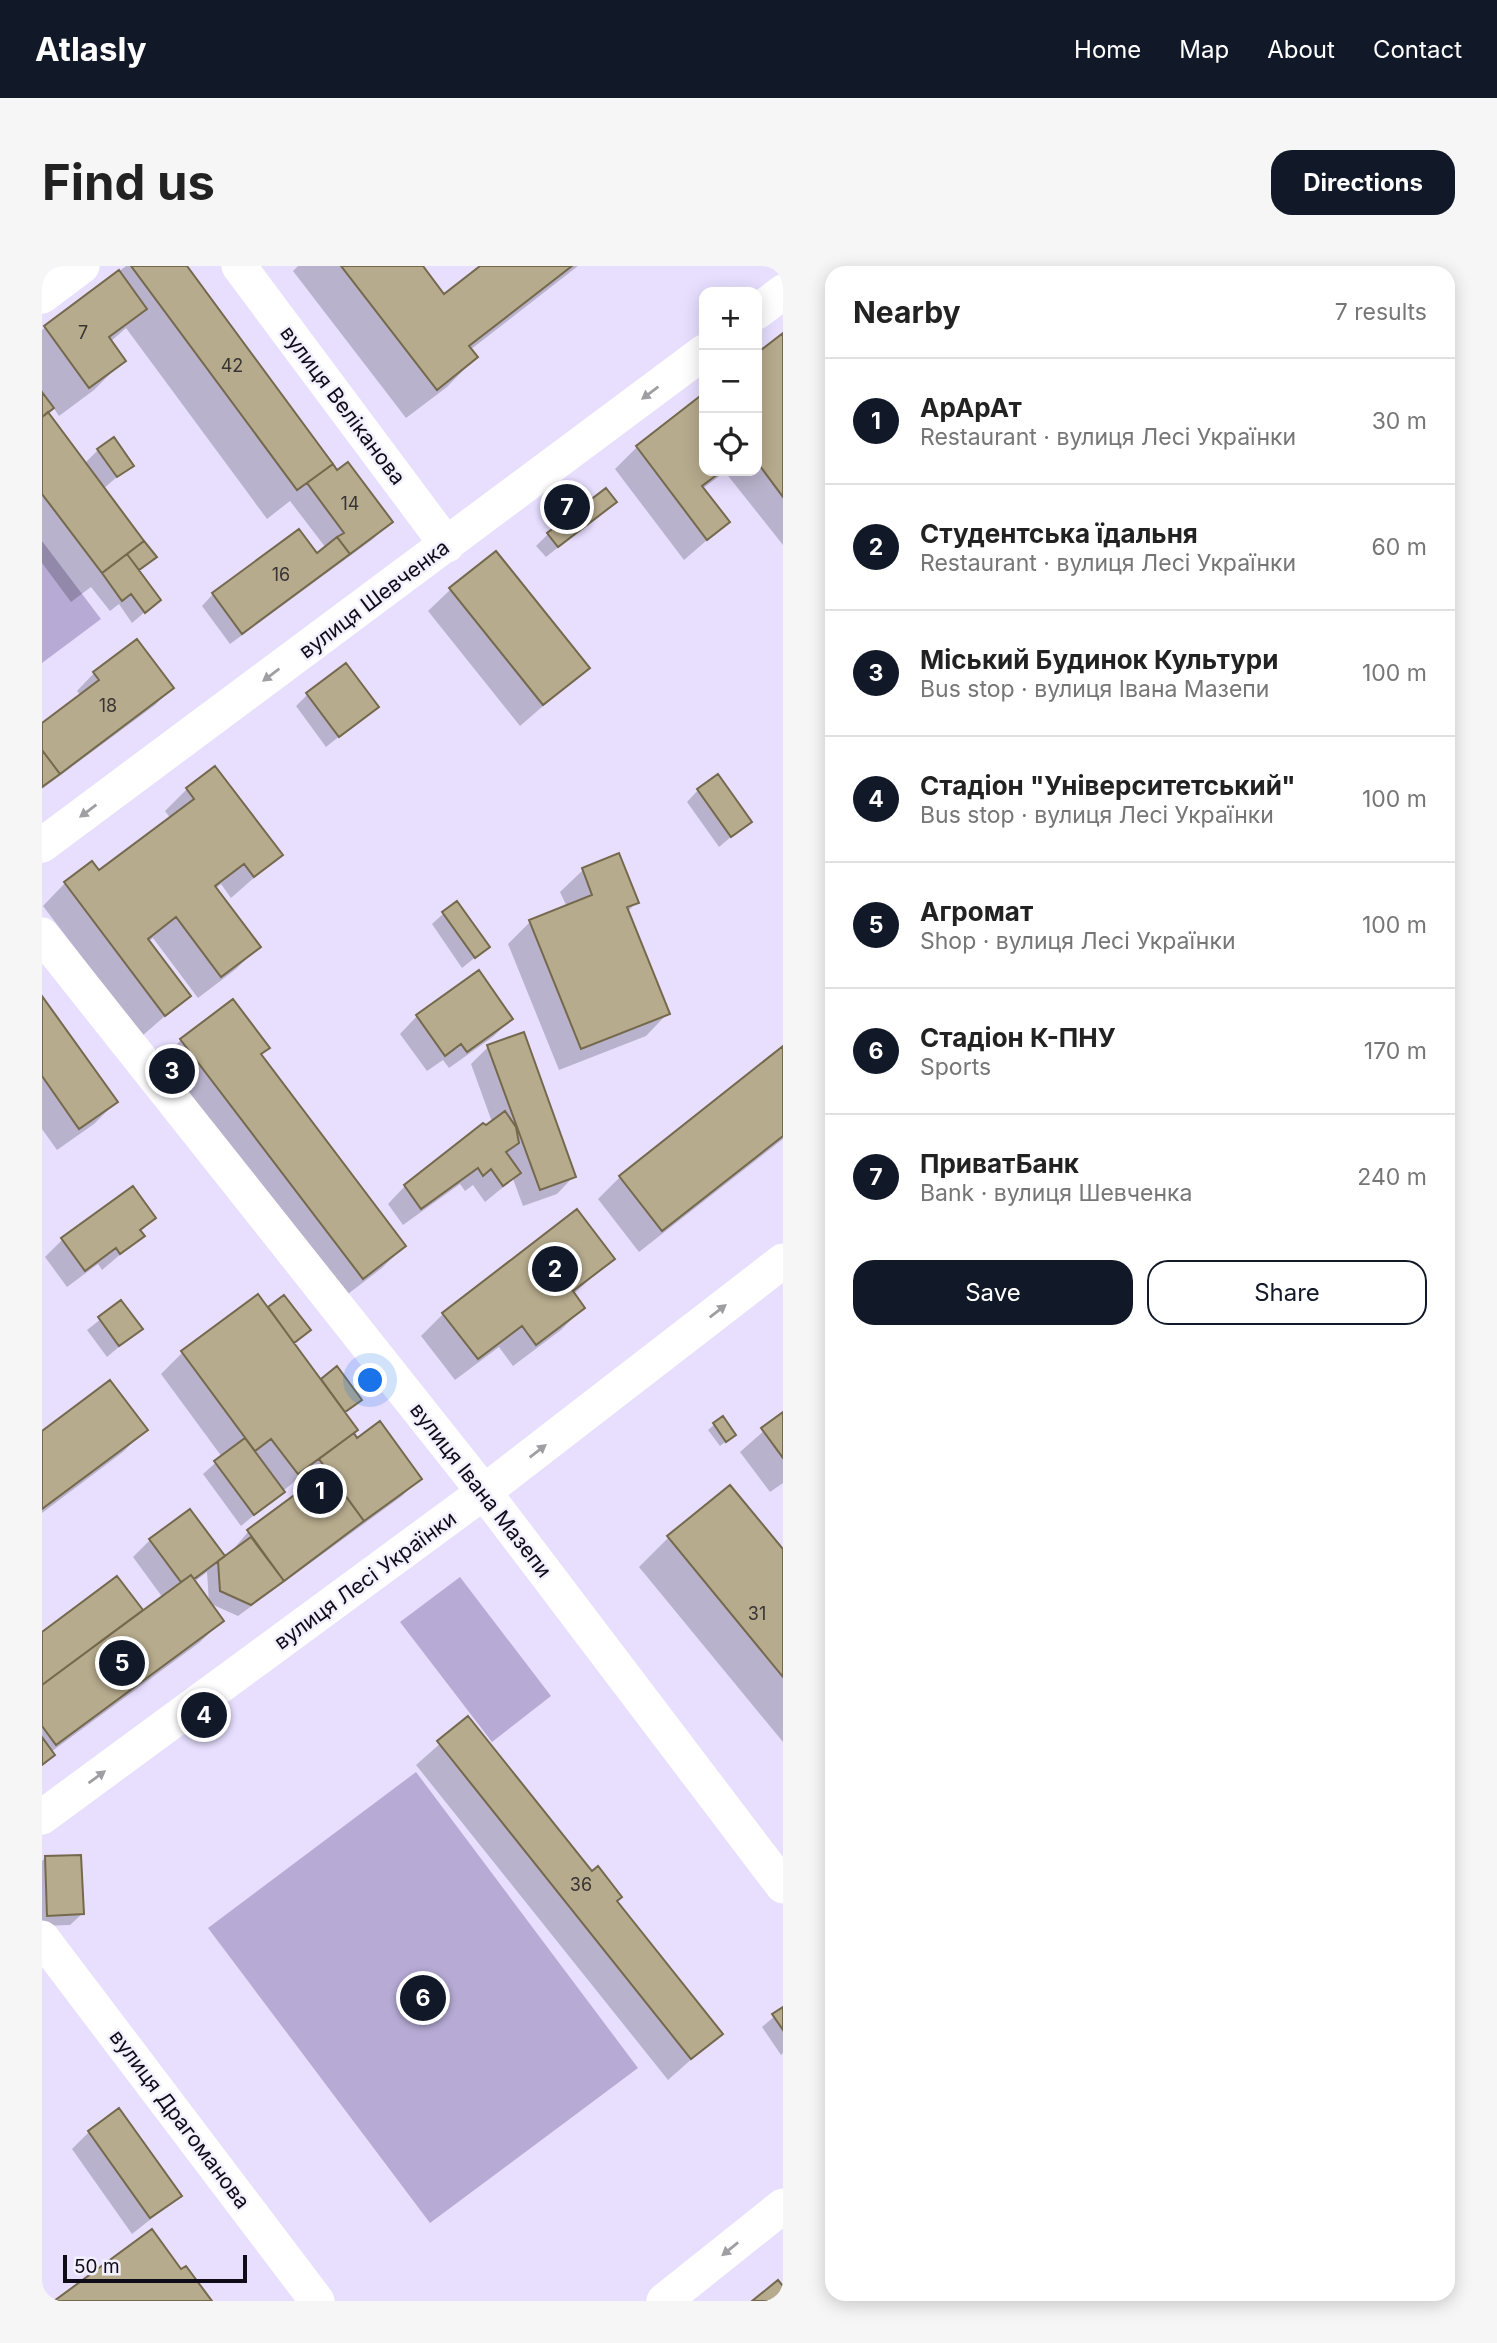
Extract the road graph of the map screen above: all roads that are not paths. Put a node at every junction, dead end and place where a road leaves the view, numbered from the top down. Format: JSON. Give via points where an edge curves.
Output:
{"nodes":[{"id":1,"x":82,"y":266,"type":"edge"},
{"id":2,"x":240,"y":266,"type":"edge"},
{"id":3,"x":783,"y":292,"type":"edge"},
{"id":4,"x":42,"y":296,"type":"edge"},
{"id":5,"x":762,"y":308,"type":"edge"},
{"id":6,"x":699,"y":356,"type":"edge"},
{"id":7,"x":447,"y":545,"type":"junction"},
{"id":8,"x":42,"y":845,"type":"edge"},
{"id":9,"x":42,"y":934,"type":"edge"},
{"id":10,"x":783,"y":1261,"type":"edge"},
{"id":11,"x":484,"y":1493,"type":"junction"},
{"id":12,"x":42,"y":1817,"type":"edge"},
{"id":13,"x":783,"y":1886,"type":"edge"},
{"id":14,"x":42,"y":1938,"type":"edge"},
{"id":15,"x":783,"y":2206,"type":"edge"},
{"id":16,"x":317,"y":2301,"type":"edge"},
{"id":17,"x":664,"y":2301,"type":"edge"}],
"edges":[{"from":1,"to":4,"type":"street"},
{"from":2,"to":7,"type":"street","name":"вулиця Веліканова"},
{"from":3,"to":5,"type":"street"},
{"from":6,"to":7,"type":"street","name":"вулиця Шевченка","one_way":true},
{"from":7,"to":8,"type":"street","name":"вулиця Шевченка","one_way":true},
{"from":9,"to":11,"type":"street","name":"вулиця Івана Мазепи"},
{"from":11,"to":10,"type":"street","name":"вулиця Лесі Українки","one_way":true},
{"from":12,"to":11,"type":"street","name":"вулиця Лесі Українки","one_way":true},
{"from":11,"to":13,"type":"street","name":"вулиця Івана Мазепи"},
{"from":14,"to":16,"type":"street","name":"вулиця Драгоманова"},
{"from":15,"to":17,"type":"street","one_way":true}]}
